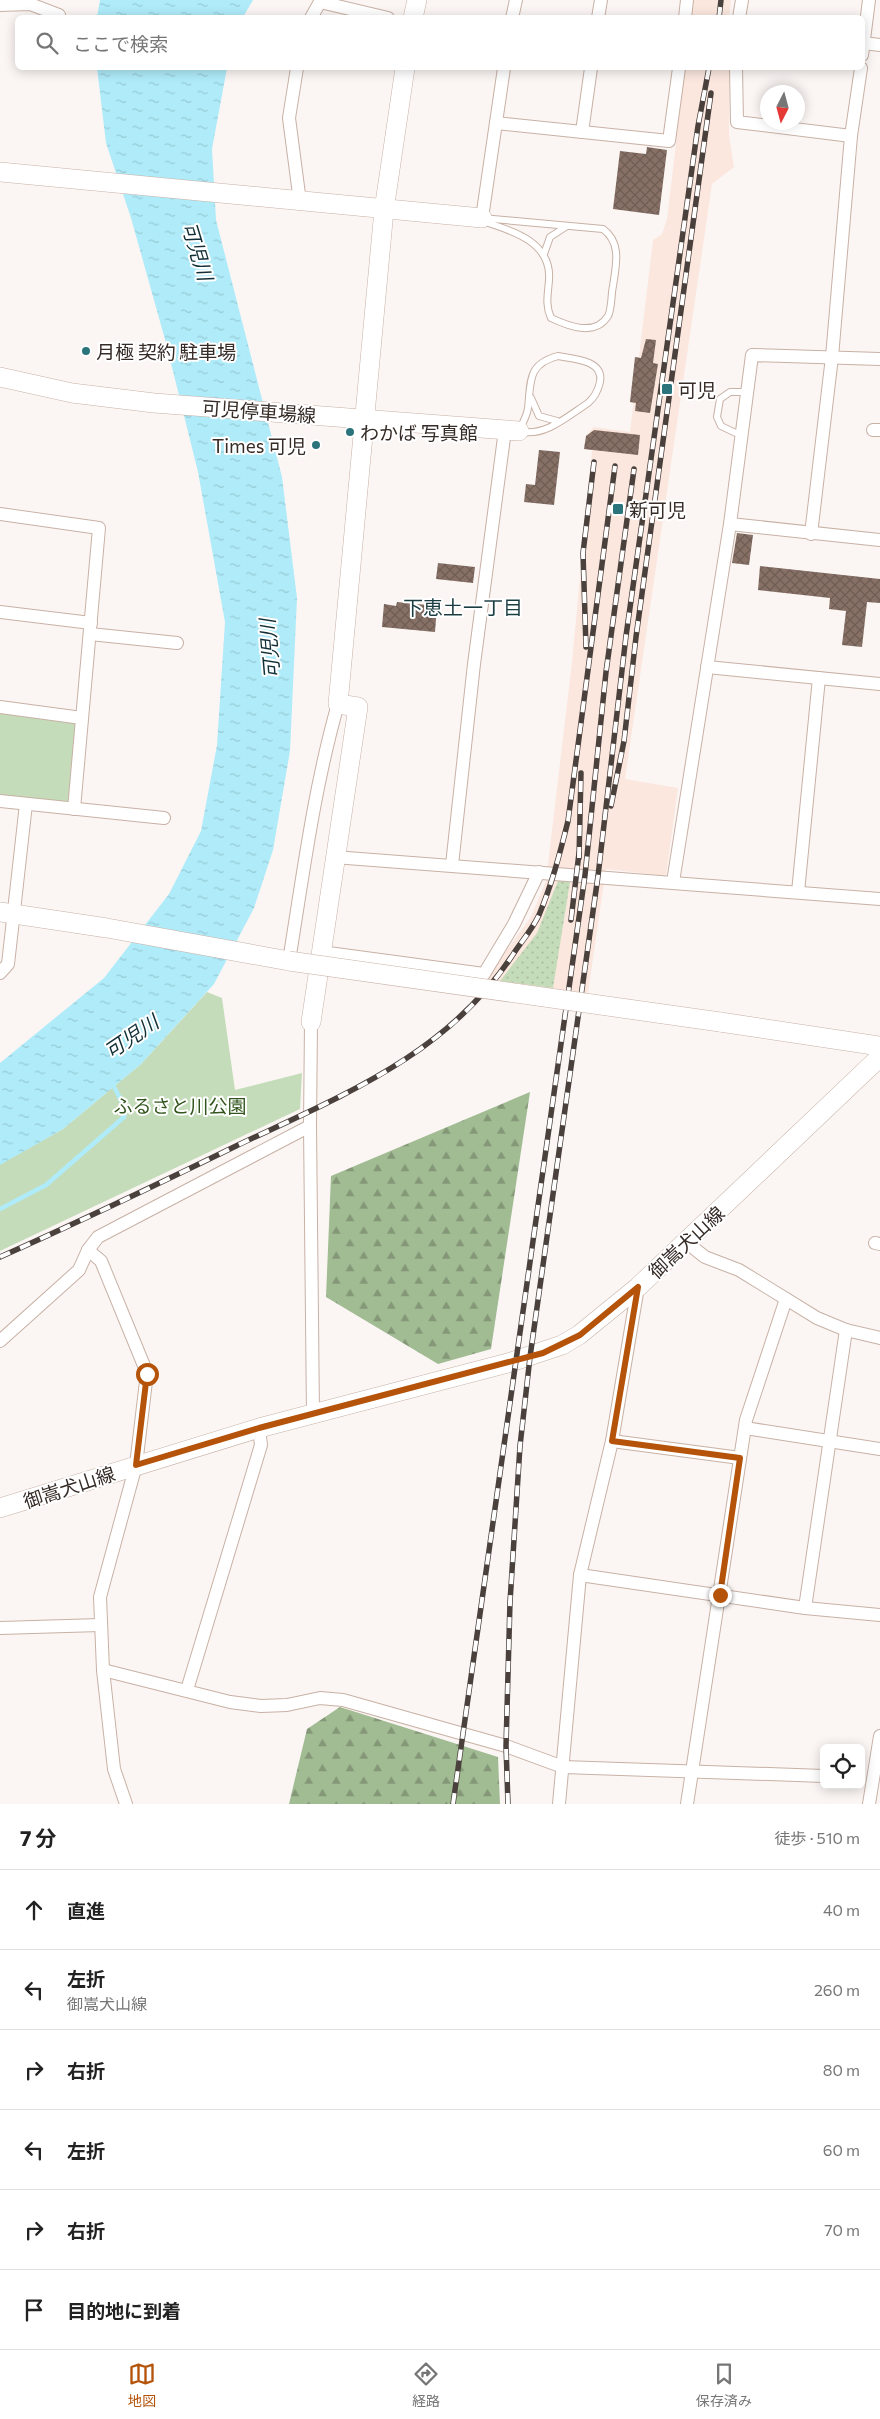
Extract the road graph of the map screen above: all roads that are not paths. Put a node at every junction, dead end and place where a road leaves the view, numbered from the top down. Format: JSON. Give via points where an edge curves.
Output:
{"nodes":[{"id":1,"x":417,"y":0,"type":"edge"},
{"id":2,"x":516,"y":0,"type":"edge"},
{"id":3,"x":601,"y":0,"type":"edge"},
{"id":4,"x":687,"y":0,"type":"edge"},
{"id":5,"x":742,"y":0,"type":"edge"},
{"id":6,"x":869,"y":0,"type":"edge"},
{"id":7,"x":321,"y":1,"type":"edge"},
{"id":8,"x":0,"y":5,"type":"edge"},
{"id":9,"x":59,"y":14,"type":"dead end"},
{"id":10,"x":313,"y":15,"type":"edge"},
{"id":11,"x":376,"y":15,"type":"edge"},
{"id":12,"x":414,"y":15,"type":"edge"},
{"id":13,"x":513,"y":15,"type":"edge"},
{"id":14,"x":598,"y":15,"type":"edge"},
{"id":15,"x":686,"y":15,"type":"edge"},
{"id":16,"x":740,"y":15,"type":"edge"},
{"id":17,"x":865,"y":33,"type":"edge"},
{"id":18,"x":880,"y":45,"type":"edge"},
{"id":19,"x":865,"y":49,"type":"edge"},
{"id":20,"x":296,"y":70,"type":"edge"},
{"id":21,"x":405,"y":70,"type":"edge"},
{"id":22,"x":504,"y":70,"type":"edge"},
{"id":23,"x":591,"y":70,"type":"edge"},
{"id":24,"x":679,"y":70,"type":"edge"},
{"id":25,"x":736,"y":70,"type":"edge"},
{"id":26,"x":861,"y":70,"type":"edge"},
{"id":27,"x":496,"y":122,"type":"junction"},
{"id":28,"x":582,"y":132,"type":"junction"},
{"id":29,"x":851,"y":136,"type":"junction"},
{"id":30,"x":0,"y":172,"type":"edge"},
{"id":31,"x":300,"y":202,"type":"junction"},
{"id":32,"x":384,"y":210,"type":"junction"},
{"id":33,"x":482,"y":218,"type":"junction"},
{"id":34,"x":568,"y":226,"type":"junction"},
{"id":35,"x":544,"y":254,"type":"junction"},
{"id":36,"x":832,"y":357,"type":"junction"},
{"id":37,"x":880,"y":359,"type":"edge"},
{"id":38,"x":0,"y":377,"type":"edge"},
{"id":39,"x":529,"y":392,"type":"junction"},
{"id":40,"x":746,"y":392,"type":"junction"},
{"id":41,"x":364,"y":420,"type":"junction"},
{"id":42,"x":559,"y":421,"type":"junction"},
{"id":43,"x":512,"y":430,"type":"junction"},
{"id":44,"x":742,"y":436,"type":"junction"},
{"id":45,"x":0,"y":514,"type":"edge"},
{"id":46,"x":730,"y":524,"type":"junction"},
{"id":47,"x":811,"y":534,"type":"junction"},
{"id":48,"x":880,"y":540,"type":"edge"},
{"id":49,"x":0,"y":612,"type":"edge"},
{"id":50,"x":90,"y":628,"type":"junction"},
{"id":51,"x":177,"y":642,"type":"dead end"},
{"id":52,"x":707,"y":667,"type":"junction"},
{"id":53,"x":819,"y":678,"type":"junction"},
{"id":54,"x":880,"y":684,"type":"edge"},
{"id":55,"x":338,"y":704,"type":"junction"},
{"id":56,"x":0,"y":707,"type":"edge"},
{"id":57,"x":82,"y":718,"type":"junction"},
{"id":58,"x":0,"y":801,"type":"edge"},
{"id":59,"x":26,"y":804,"type":"junction"},
{"id":60,"x":74,"y":809,"type":"junction"},
{"id":61,"x":164,"y":818,"type":"dead end"},
{"id":62,"x":334,"y":857,"type":"junction"},
{"id":63,"x":452,"y":865,"type":"junction"},
{"id":64,"x":539,"y":872,"type":"junction"},
{"id":65,"x":673,"y":882,"type":"junction"},
{"id":66,"x":798,"y":892,"type":"junction"},
{"id":67,"x":880,"y":899,"type":"edge"},
{"id":68,"x":8,"y":913,"type":"edge"},
{"id":69,"x":321,"y":952,"type":"junction"},
{"id":70,"x":289,"y":960,"type":"junction"},
{"id":71,"x":0,"y":973,"type":"edge"},
{"id":72,"x":311,"y":1022,"type":"joint"},
{"id":73,"x":880,"y":1046,"type":"edge"},
{"id":74,"x":880,"y":1057,"type":"edge"},
{"id":75,"x":310,"y":1126,"type":"junction"},
{"id":76,"x":686,"y":1242,"type":"junction"},
{"id":77,"x":88,"y":1250,"type":"junction"},
{"id":78,"x":638,"y":1287,"type":"junction"},
{"id":79,"x":786,"y":1299,"type":"junction"},
{"id":80,"x":846,"y":1330,"type":"junction"},
{"id":81,"x":880,"y":1338,"type":"edge"},
{"id":82,"x":0,"y":1341,"type":"edge"},
{"id":83,"x":313,"y":1414,"type":"junction"},
{"id":84,"x":259,"y":1428,"type":"junction"},
{"id":85,"x":745,"y":1428,"type":"junction"},
{"id":86,"x":612,"y":1441,"type":"junction"},
{"id":87,"x":829,"y":1441,"type":"junction"},
{"id":88,"x":880,"y":1449,"type":"edge"},
{"id":89,"x":740,"y":1458,"type":"junction"},
{"id":90,"x":136,"y":1465,"type":"junction"},
{"id":91,"x":0,"y":1508,"type":"edge"},
{"id":92,"x":580,"y":1575,"type":"junction"},
{"id":93,"x":720,"y":1595,"type":"junction"},
{"id":94,"x":805,"y":1608,"type":"junction"},
{"id":95,"x":880,"y":1615,"type":"edge"},
{"id":96,"x":100,"y":1626,"type":"junction"},
{"id":97,"x":0,"y":1628,"type":"edge"},
{"id":98,"x":103,"y":1670,"type":"junction"},
{"id":99,"x":187,"y":1690,"type":"junction"},
{"id":100,"x":880,"y":1736,"type":"edge"},
{"id":101,"x":563,"y":1767,"type":"junction"},
{"id":102,"x":692,"y":1771,"type":"junction"},
{"id":103,"x":820,"y":1776,"type":"edge"},
{"id":104,"x":872,"y":1777,"type":"edge"},
{"id":105,"x":126,"y":1804,"type":"edge"},
{"id":106,"x":559,"y":1804,"type":"edge"},
{"id":107,"x":687,"y":1804,"type":"edge"},
{"id":108,"x":869,"y":1804,"type":"edge"}],
"edges":[{"from":1,"to":12,"type":"street"},
{"from":2,"to":13,"type":"street"},
{"from":3,"to":14,"type":"street"},
{"from":4,"to":15,"type":"street"},
{"from":5,"to":16,"type":"street"},
{"from":6,"to":17,"type":"street"},
{"from":7,"to":10,"type":"street"},
{"from":7,"to":11,"type":"street"},
{"from":8,"to":9,"type":"street","via":[[30,4]]},
{"from":18,"to":19,"type":"street"},
{"from":20,"to":31,"type":"street","via":[[289,118]]},
{"from":21,"to":32,"type":"street"},
{"from":22,"to":27,"type":"street"},
{"from":23,"to":28,"type":"street"},
{"from":24,"to":28,"type":"street","via":[[669,141]]},
{"from":25,"to":29,"type":"street","via":[[737,122]]},
{"from":26,"to":29,"type":"street"},
{"from":27,"to":28,"type":"street"},
{"from":27,"to":33,"type":"street"},
{"from":29,"to":36,"type":"street"},
{"from":30,"to":31,"type":"street"},
{"from":31,"to":32,"type":"street"},
{"from":32,"to":33,"type":"street"},
{"from":32,"to":41,"type":"street"},
{"from":33,"to":34,"type":"lane"},
{"from":33,"to":35,"type":"lane","via":[[530,239]]},
{"from":34,"to":35,"type":"lane","via":[[550,237]]},
{"from":34,"to":35,"type":"lane","via":[[603,229],[612,235],[617,255],[609,316],[590,328],[572,327],[551,318],[547,302],[550,277]]},
{"from":36,"to":37,"type":"street"},
{"from":36,"to":40,"type":"street","via":[[752,355]]},
{"from":36,"to":47,"type":"street"},
{"from":38,"to":41,"type":"street","name":"可児停車場線","via":[[72,393],[154,403]]},
{"from":39,"to":42,"type":"lane","via":[[539,416]]},
{"from":39,"to":42,"type":"lane","via":[[534,371],[540,362],[548,358],[558,356],[592,363],[600,379],[594,397]]},
{"from":39,"to":43,"type":"lane","via":[[528,410]]},
{"from":40,"to":44,"type":"street"},
{"from":40,"to":44,"type":"lane","via":[[730,392],[720,399],[717,417],[720,426]]},
{"from":41,"to":43,"type":"street","name":"可児停車場線"},
{"from":41,"to":55,"type":"street"},
{"from":42,"to":43,"type":"lane","via":[[542,431]]},
{"from":43,"to":63,"type":"street","via":[[474,664]]},
{"from":44,"to":46,"type":"street"},
{"from":45,"to":50,"type":"street","via":[[99,528]]},
{"from":46,"to":47,"type":"street"},
{"from":46,"to":52,"type":"street"},
{"from":47,"to":48,"type":"street"},
{"from":49,"to":50,"type":"street"},
{"from":50,"to":51,"type":"street"},
{"from":50,"to":57,"type":"street"},
{"from":52,"to":53,"type":"street"},
{"from":52,"to":65,"type":"street"},
{"from":53,"to":54,"type":"street"},
{"from":53,"to":66,"type":"street"},
{"from":55,"to":62,"type":"street","via":[[358,707]]},
{"from":55,"to":70,"type":"street","via":[[326,745]]},
{"from":56,"to":57,"type":"street"},
{"from":57,"to":60,"type":"street"},
{"from":58,"to":59,"type":"street"},
{"from":59,"to":60,"type":"street"},
{"from":59,"to":68,"type":"street"},
{"from":60,"to":61,"type":"street"},
{"from":62,"to":63,"type":"street"},
{"from":62,"to":69,"type":"street"},
{"from":63,"to":64,"type":"street"},
{"from":64,"to":65,"type":"street"},
{"from":64,"to":69,"type":"street","via":[[514,924],[484,974]]},
{"from":65,"to":66,"type":"street"},
{"from":66,"to":67,"type":"street"},
{"from":68,"to":70,"type":"street"},
{"from":68,"to":71,"type":"street","via":[[8,964]]},
{"from":69,"to":72,"type":"street"},
{"from":70,"to":73,"type":"street","bridge":true},
{"from":72,"to":75,"type":"street"},
{"from":74,"to":76,"type":"street","name":"御嵩犬山線"},
{"from":75,"to":77,"type":"street","via":[[98,1237]]},
{"from":75,"to":83,"type":"street"},
{"from":76,"to":78,"type":"street","name":"御嵩犬山線"},
{"from":76,"to":79,"type":"street","via":[[705,1257],[739,1270]]},
{"from":77,"to":82,"type":"street","via":[[79,1270]]},
{"from":77,"to":90,"type":"street","via":[[101,1261],[147,1374]]},
{"from":78,"to":83,"type":"street","name":"御嵩犬山線","via":[[580,1335],[543,1353]]},
{"from":78,"to":86,"type":"street"},
{"from":79,"to":80,"type":"street","via":[[817,1318]]},
{"from":79,"to":85,"type":"street"},
{"from":80,"to":81,"type":"street"},
{"from":80,"to":87,"type":"street"},
{"from":83,"to":84,"type":"street","name":"御嵩犬山線"},
{"from":84,"to":90,"type":"street","name":"御嵩犬山線"},
{"from":84,"to":99,"type":"street","via":[[261,1445]]},
{"from":85,"to":87,"type":"street"},
{"from":85,"to":89,"type":"street"},
{"from":86,"to":89,"type":"street"},
{"from":86,"to":92,"type":"street"},
{"from":87,"to":88,"type":"street"},
{"from":87,"to":94,"type":"street"},
{"from":89,"to":93,"type":"street"},
{"from":90,"to":91,"type":"street","name":"御嵩犬山線"},
{"from":90,"to":96,"type":"street","via":[[100,1597]]},
{"from":92,"to":93,"type":"street"},
{"from":92,"to":101,"type":"street"},
{"from":93,"to":94,"type":"street"},
{"from":93,"to":102,"type":"street"},
{"from":94,"to":95,"type":"street"},
{"from":96,"to":97,"type":"street"},
{"from":96,"to":98,"type":"street"},
{"from":98,"to":99,"type":"street"},
{"from":98,"to":105,"type":"street","via":[[114,1769]]},
{"from":99,"to":101,"type":"street","via":[[230,1702],[261,1706],[287,1705],[320,1698],[343,1700],[506,1746]]},
{"from":100,"to":104,"type":"street"},
{"from":101,"to":102,"type":"street"},
{"from":101,"to":106,"type":"street"},
{"from":102,"to":103,"type":"street"},
{"from":102,"to":107,"type":"street"},
{"from":104,"to":108,"type":"street"}]}
